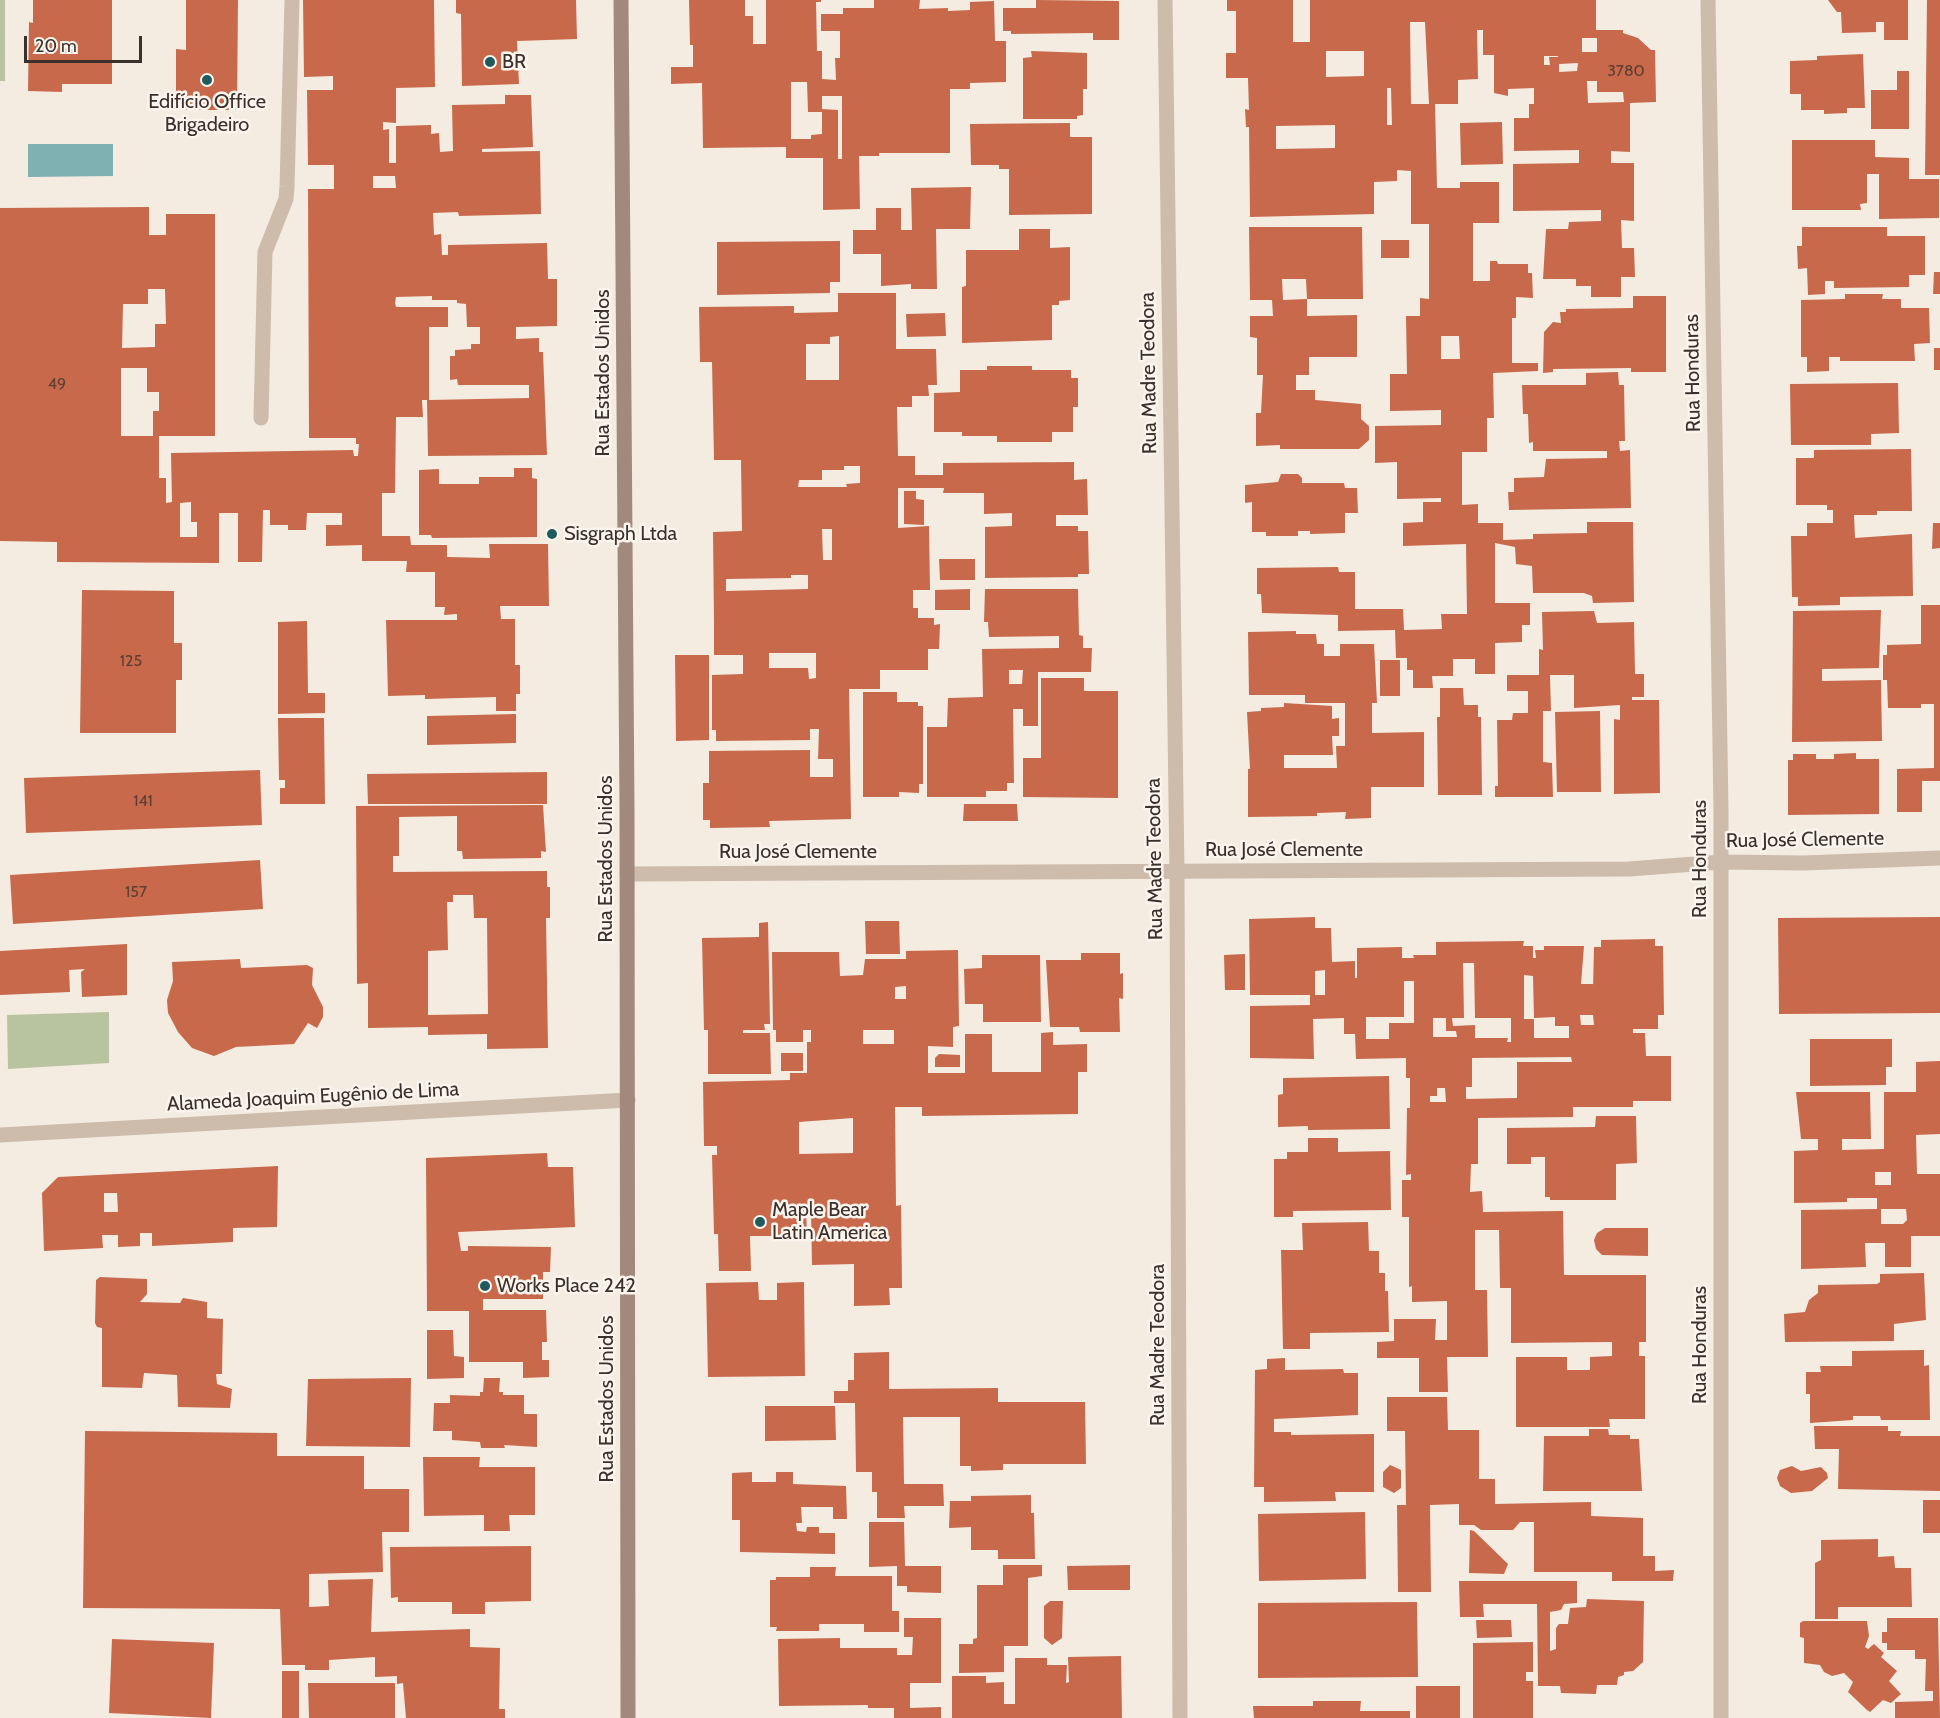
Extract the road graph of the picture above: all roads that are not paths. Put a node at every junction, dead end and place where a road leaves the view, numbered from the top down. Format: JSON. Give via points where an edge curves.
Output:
{"nodes":[{"id":1,"x":292,"y":0,"type":"edge"},
{"id":2,"x":621,"y":0,"type":"edge"},
{"id":3,"x":1165,"y":0,"type":"edge"},
{"id":4,"x":1708,"y":0,"type":"edge"},
{"id":5,"x":261,"y":418,"type":"dead end"},
{"id":6,"x":1940,"y":858,"type":"edge"},
{"id":7,"x":1721,"y":862,"type":"junction"},
{"id":8,"x":1177,"y":871,"type":"junction"},
{"id":9,"x":627,"y":874,"type":"junction"},
{"id":10,"x":628,"y":1100,"type":"junction"},
{"id":11,"x":0,"y":1135,"type":"edge"},
{"id":12,"x":628,"y":1718,"type":"edge"},
{"id":13,"x":1180,"y":1718,"type":"edge"},
{"id":14,"x":1721,"y":1718,"type":"edge"}],
"edges":[{"from":1,"to":5,"type":"street","via":[[287,187],[265,252]]},
{"from":2,"to":9,"type":"main road","name":"Rua Estados Unidos"},
{"from":3,"to":8,"type":"street","name":"Rua Madre Teodora"},
{"from":4,"to":7,"type":"street","name":"Rua Honduras"},
{"from":6,"to":7,"type":"street","name":"Rua José Clemente"},
{"from":7,"to":8,"type":"street","name":"Rua José Clemente","via":[[1629,869]]},
{"from":7,"to":14,"type":"street","name":"Rua Honduras"},
{"from":8,"to":9,"type":"street","name":"Rua José Clemente"},
{"from":8,"to":13,"type":"street","name":"Rua Madre Teodora"},
{"from":9,"to":10,"type":"main road","name":"Rua Estados Unidos"},
{"from":10,"to":11,"type":"street","name":"Alameda Joaquim Eugênio de Lima"},
{"from":10,"to":12,"type":"main road","name":"Rua Estados Unidos"}]}
